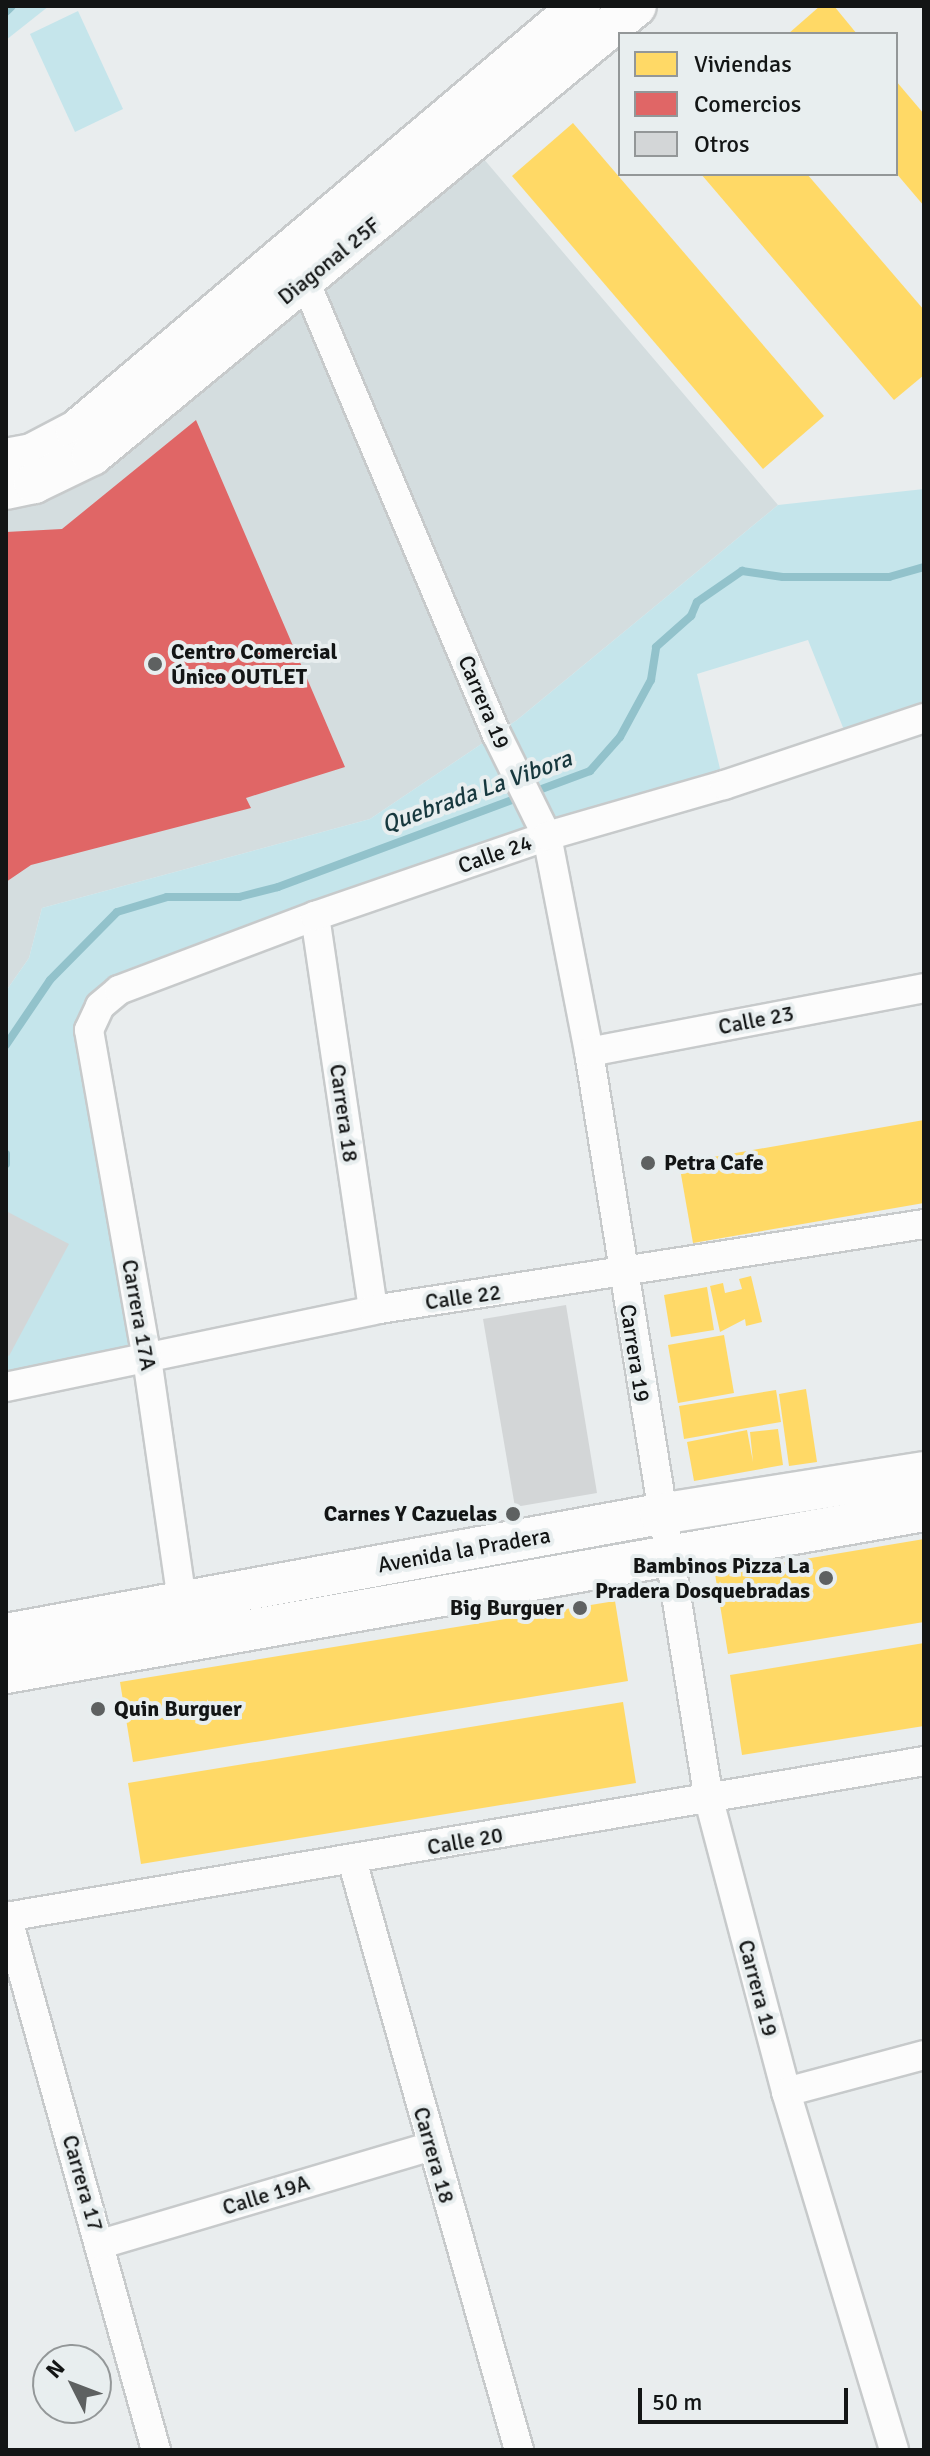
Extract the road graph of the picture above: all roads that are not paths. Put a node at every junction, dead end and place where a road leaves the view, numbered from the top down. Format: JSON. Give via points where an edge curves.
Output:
{"nodes":[{"id":1,"x":580,"y":6,"type":"edge"},
{"id":2,"x":636,"y":6,"type":"edge"},
{"id":3,"x":295,"y":269,"type":"junction"},
{"id":4,"x":6,"y":459,"type":"edge"},
{"id":5,"x":6,"y":489,"type":"edge"},
{"id":6,"x":924,"y":718,"type":"edge"},
{"id":7,"x":547,"y":836,"type":"junction"},
{"id":8,"x":315,"y":916,"type":"junction"},
{"id":9,"x":924,"y":988,"type":"edge"},
{"id":10,"x":89,"y":1030,"type":"joint"},
{"id":11,"x":589,"y":1052,"type":"junction"},
{"id":12,"x":924,"y":1224,"type":"edge"},
{"id":13,"x":622,"y":1273,"type":"junction"},
{"id":14,"x":373,"y":1310,"type":"junction"},
{"id":15,"x":147,"y":1359,"type":"junction"},
{"id":16,"x":6,"y":1387,"type":"edge"},
{"id":17,"x":924,"y":1472,"type":"edge"},
{"id":18,"x":924,"y":1511,"type":"edge"},
{"id":19,"x":660,"y":1514,"type":"junction"},
{"id":20,"x":666,"y":1556,"type":"junction"},
{"id":21,"x":182,"y":1601,"type":"junction"},
{"id":22,"x":6,"y":1634,"type":"edge"},
{"id":23,"x":6,"y":1673,"type":"edge"},
{"id":24,"x":924,"y":1761,"type":"edge"},
{"id":25,"x":709,"y":1800,"type":"junction"},
{"id":26,"x":352,"y":1860,"type":"junction"},
{"id":27,"x":7,"y":1916,"type":"edge"},
{"id":28,"x":924,"y":2055,"type":"edge"},
{"id":29,"x":786,"y":2092,"type":"junction"},
{"id":30,"x":431,"y":2146,"type":"junction"},
{"id":31,"x":101,"y":2244,"type":"junction"},
{"id":32,"x":156,"y":2450,"type":"edge"},
{"id":33,"x":519,"y":2450,"type":"edge"},
{"id":34,"x":894,"y":2450,"type":"edge"}],
"edges":[{"from":1,"to":3,"type":"street","name":"Diagonal 25F"},
{"from":2,"to":3,"type":"street","name":"Diagonal 25F"},
{"from":3,"to":4,"type":"street","name":"Diagonal 25F","via":[[76,431],[32,454]]},
{"from":3,"to":5,"type":"street","name":"Diagonal 25F","via":[[92,455],[34,483]]},
{"from":3,"to":7,"type":"street","name":"Carrera 19"},
{"from":6,"to":7,"type":"street","name":"Calle 24","via":[[724,785]]},
{"from":7,"to":8,"type":"street","name":"Calle 24"},
{"from":7,"to":11,"type":"street","name":"Carrera 19"},
{"from":8,"to":10,"type":"street","name":"Calle 24","via":[[119,990],[100,1006]]},
{"from":8,"to":14,"type":"street","name":"Carrera 18"},
{"from":9,"to":11,"type":"street","name":"Calle 23"},
{"from":10,"to":15,"type":"street","name":"Carrera 17A"},
{"from":11,"to":13,"type":"street","name":"Carrera 19"},
{"from":12,"to":13,"type":"street","name":"Calle 22"},
{"from":13,"to":14,"type":"street","name":"Calle 22"},
{"from":13,"to":19,"type":"street","name":"Carrera 19"},
{"from":14,"to":15,"type":"street","name":"Calle 22"},
{"from":15,"to":16,"type":"street","name":"Calle 22"},
{"from":15,"to":21,"type":"street","name":"Carrera 17A"},
{"from":17,"to":19,"type":"street","name":"Avenida la Pradera"},
{"from":18,"to":20,"type":"street","name":"Avenida la Pradera"},
{"from":19,"to":20,"type":"street","name":"Carrera 19"},
{"from":19,"to":21,"type":"street","name":"Avenida la Pradera"},
{"from":20,"to":23,"type":"street","name":"Avenida la Pradera"},
{"from":20,"to":25,"type":"street","name":"Carrera 19"},
{"from":21,"to":22,"type":"street","name":"Avenida la Pradera"},
{"from":24,"to":25,"type":"street","name":"Calle 20"},
{"from":25,"to":26,"type":"street","name":"Calle 20"},
{"from":25,"to":29,"type":"street","name":"Carrera 19"},
{"from":26,"to":27,"type":"street","name":"Calle 20"},
{"from":26,"to":30,"type":"street","name":"Carrera 18"},
{"from":27,"to":31,"type":"street","name":"Carrera 17"},
{"from":28,"to":29,"type":"street"},
{"from":29,"to":34,"type":"street","name":"Carrera 19"},
{"from":30,"to":31,"type":"street","name":"Calle 19A"},
{"from":30,"to":33,"type":"street","name":"Carrera 18"},
{"from":31,"to":32,"type":"street","name":"Carrera 17"}]}
